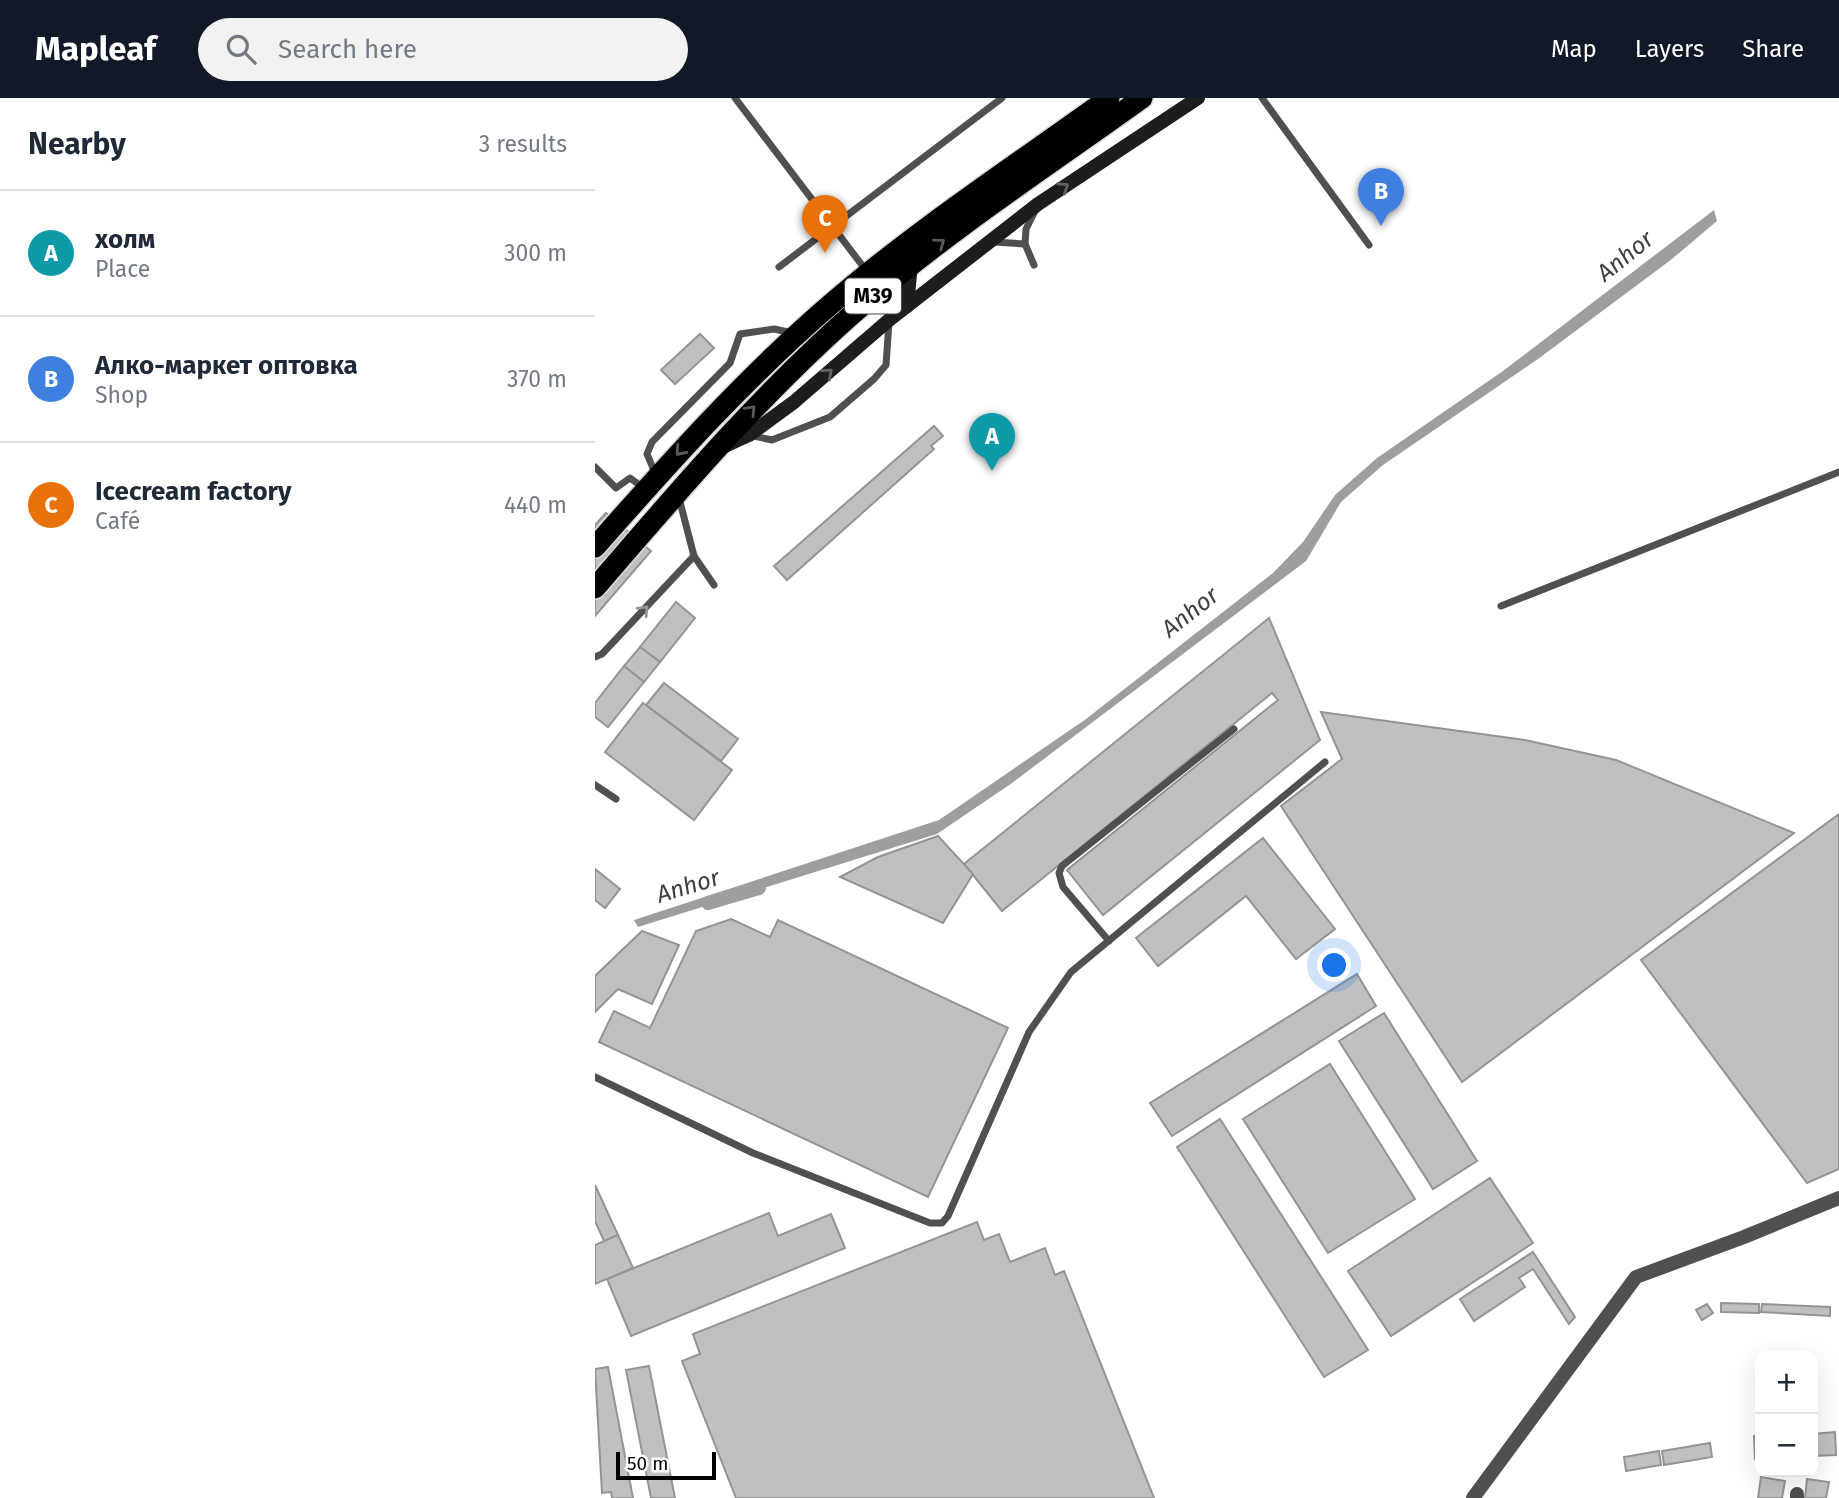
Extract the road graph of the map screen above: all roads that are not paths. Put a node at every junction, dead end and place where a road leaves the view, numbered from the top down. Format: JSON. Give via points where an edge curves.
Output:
{"nodes":[{"id":1,"x":735,"y":98,"type":"edge"},
{"id":2,"x":1002,"y":98,"type":"edge"},
{"id":3,"x":1108,"y":98,"type":"edge"},
{"id":4,"x":1142,"y":98,"type":"edge"},
{"id":5,"x":1198,"y":98,"type":"edge"},
{"id":6,"x":1262,"y":98,"type":"edge"},
{"id":7,"x":1038,"y":204,"type":"junction"},
{"id":8,"x":832,"y":229,"type":"junction"},
{"id":9,"x":989,"y":243,"type":"junction"},
{"id":10,"x":1025,"y":244,"type":"junction"},
{"id":11,"x":1369,"y":245,"type":"dead end"},
{"id":12,"x":911,"y":264,"type":"junction"},
{"id":13,"x":1034,"y":265,"type":"dead end"},
{"id":14,"x":779,"y":267,"type":"dead end"},
{"id":15,"x":868,"y":273,"type":"junction"},
{"id":16,"x":907,"y":306,"type":"junction"},
{"id":17,"x":889,"y":320,"type":"junction"},
{"id":18,"x":797,"y":334,"type":"junction"},
{"id":19,"x":749,"y":435,"type":"junction"},
{"id":20,"x":711,"y":452,"type":"junction"},
{"id":21,"x":595,"y":467,"type":"edge"},
{"id":22,"x":1839,"y":472,"type":"edge"},
{"id":23,"x":651,"y":483,"type":"junction"},
{"id":24,"x":678,"y":491,"type":"junction"},
{"id":25,"x":595,"y":547,"type":"edge"},
{"id":26,"x":694,"y":556,"type":"junction"},
{"id":27,"x":714,"y":585,"type":"dead end"},
{"id":28,"x":595,"y":588,"type":"edge"},
{"id":29,"x":1501,"y":606,"type":"dead end"},
{"id":30,"x":595,"y":657,"type":"edge"},
{"id":31,"x":1234,"y":729,"type":"dead end"},
{"id":32,"x":1325,"y":762,"type":"dead end"},
{"id":33,"x":595,"y":785,"type":"edge"},
{"id":34,"x":616,"y":799,"type":"dead end"},
{"id":35,"x":1109,"y":941,"type":"junction"},
{"id":36,"x":595,"y":1077,"type":"edge"},
{"id":37,"x":1839,"y":1198,"type":"edge"},
{"id":38,"x":1473,"y":1498,"type":"edge"}],
"edges":[{"from":1,"to":8,"type":"lane"},
{"from":2,"to":8,"type":"lane"},
{"from":3,"to":15,"type":"highway","number":"M39"},
{"from":12,"to":4,"type":"highway","number":"M39","one_way":true},
{"from":7,"to":5,"type":"street","number":"M39","one_way":true},
{"from":6,"to":11,"type":"lane"},
{"from":7,"to":9,"type":"street","number":"M39"},
{"from":7,"to":10,"type":"lane","via":[[1026,229]]},
{"from":8,"to":14,"type":"lane"},
{"from":8,"to":15,"type":"lane"},
{"from":9,"to":10,"type":"lane"},
{"from":9,"to":16,"type":"street","number":"M39"},
{"from":10,"to":13,"type":"lane"},
{"from":12,"to":16,"type":"street"},
{"from":20,"to":12,"type":"highway","number":"M39","one_way":true,"via":[[817,346]]},
{"from":15,"to":18,"type":"highway","number":"M39"},
{"from":16,"to":17,"type":"street","number":"M39"},
{"from":19,"to":17,"type":"street","number":"M39","one_way":true},
{"from":17,"to":19,"type":"lane","via":[[885,365],[830,417],[772,440]]},
{"from":18,"to":23,"type":"highway","number":"M39","one_way":true,"via":[[721,406]]},
{"from":18,"to":23,"type":"lane","via":[[774,329],[740,334],[730,363],[652,442],[647,454]]},
{"from":19,"to":20,"type":"street","number":"M39"},
{"from":20,"to":24,"type":"highway","number":"M39"},
{"from":21,"to":23,"type":"lane","via":[[616,488],[630,478]]},
{"from":22,"to":29,"type":"lane"},
{"from":23,"to":25,"type":"highway","number":"M39"},
{"from":24,"to":26,"type":"lane"},
{"from":24,"to":28,"type":"highway","number":"M39"},
{"from":26,"to":27,"type":"lane"},
{"from":30,"to":26,"type":"lane","one_way":true},
{"from":31,"to":35,"type":"lane","via":[[1062,866],[1063,887]]},
{"from":32,"to":35,"type":"lane"},
{"from":33,"to":34,"type":"lane"},
{"from":35,"to":36,"type":"lane","via":[[1071,972],[1029,1032],[942,1223],[930,1223],[753,1153]]},
{"from":37,"to":38,"type":"street","via":[[1636,1277]]}]}
